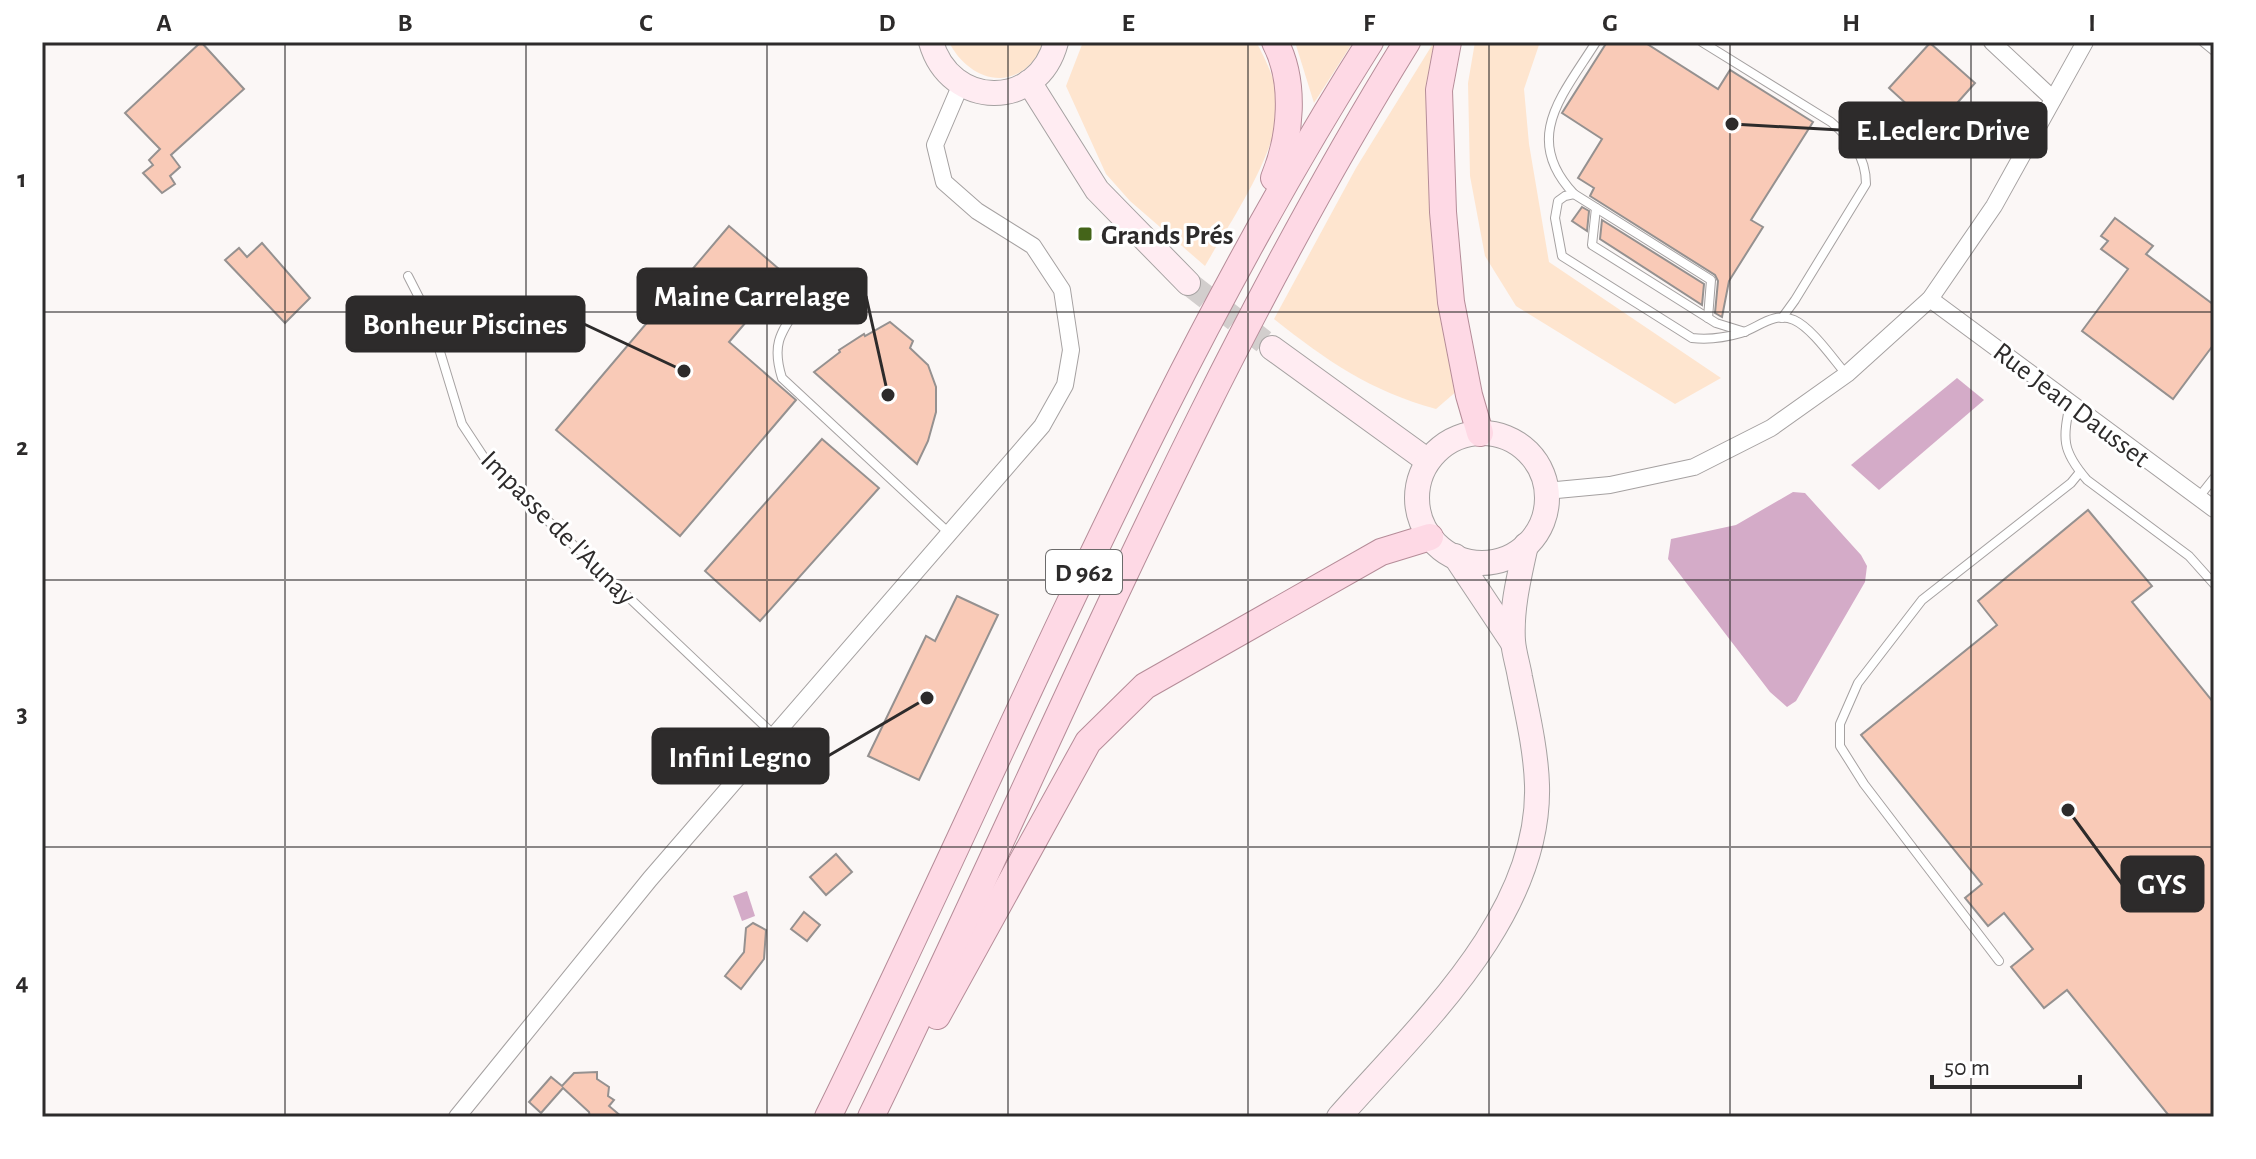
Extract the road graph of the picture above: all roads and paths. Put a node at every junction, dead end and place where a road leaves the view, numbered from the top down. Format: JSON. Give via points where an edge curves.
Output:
{"nodes":[{"id":1,"x":931,"y":42,"type":"edge"},
{"id":2,"x":1056,"y":42,"type":"edge"},
{"id":3,"x":1275,"y":42,"type":"edge"},
{"id":4,"x":1370,"y":42,"type":"edge"},
{"id":5,"x":1407,"y":42,"type":"edge"},
{"id":6,"x":1448,"y":42,"type":"edge"},
{"id":7,"x":1596,"y":42,"type":"edge"},
{"id":8,"x":1702,"y":42,"type":"edge"},
{"id":9,"x":1992,"y":42,"type":"edge"},
{"id":10,"x":2085,"y":42,"type":"edge"},
{"id":11,"x":2203,"y":42,"type":"edge"},
{"id":12,"x":2214,"y":51,"type":"edge"},
{"id":13,"x":1029,"y":82,"type":"junction"},
{"id":14,"x":961,"y":84,"type":"junction"},
{"id":15,"x":2053,"y":99,"type":"junction"},
{"id":16,"x":1965,"y":116,"type":"dead end"},
{"id":17,"x":2022,"y":156,"type":"junction"},
{"id":18,"x":1574,"y":194,"type":"junction"},
{"id":19,"x":1596,"y":208,"type":"junction"},
{"id":20,"x":1245,"y":252,"type":"junction"},
{"id":21,"x":408,"y":276,"type":"dead end"},
{"id":22,"x":1188,"y":283,"type":"tunnel mouth"},
{"id":23,"x":1930,"y":299,"type":"junction"},
{"id":24,"x":797,"y":308,"type":"dead end"},
{"id":25,"x":1708,"y":318,"type":"junction"},
{"id":26,"x":1782,"y":318,"type":"junction"},
{"id":27,"x":1746,"y":332,"type":"junction"},
{"id":28,"x":1272,"y":348,"type":"tunnel mouth"},
{"id":29,"x":1847,"y":374,"type":"junction"},
{"id":30,"x":2070,"y":402,"type":"junction"},
{"id":31,"x":1480,"y":433,"type":"junction"},
{"id":32,"x":1428,"y":461,"type":"junction"},
{"id":33,"x":2080,"y":472,"type":"junction"},
{"id":34,"x":2214,"y":478,"type":"edge"},
{"id":35,"x":1546,"y":491,"type":"junction"},
{"id":36,"x":2199,"y":498,"type":"junction"},
{"id":37,"x":2214,"y":509,"type":"edge"},
{"id":38,"x":949,"y":533,"type":"junction"},
{"id":39,"x":1430,"y":537,"type":"junction"},
{"id":40,"x":1526,"y":545,"type":"junction"},
{"id":41,"x":1455,"y":556,"type":"junction"},
{"id":42,"x":2214,"y":584,"type":"edge"},
{"id":43,"x":1513,"y":643,"type":"junction"},
{"id":44,"x":774,"y":736,"type":"junction"},
{"id":45,"x":1999,"y":961,"type":"dead end"},
{"id":46,"x":457,"y":1117,"type":"edge"},
{"id":47,"x":828,"y":1117,"type":"edge"},
{"id":48,"x":871,"y":1117,"type":"edge"},
{"id":49,"x":881,"y":1117,"type":"edge"},
{"id":50,"x":1339,"y":1117,"type":"edge"}],
"edges":[{"from":1,"to":14,"type":"street","via":[[946,72]]},
{"from":2,"to":13,"type":"street","via":[[1043,70]]},
{"from":3,"to":20,"type":"main road","via":[[1285,61],[1289,106],[1284,153]]},
{"from":4,"to":20,"type":"main road","number":"D 962"},
{"from":5,"to":48,"type":"main road","number":"D 962","via":[[1284,254],[1205,406]]},
{"from":6,"to":31,"type":"main road","via":[[1439,90],[1451,302]]},
{"from":7,"to":18,"type":"lane","via":[[1548,129],[1549,152]]},
{"from":8,"to":26,"type":"lane","via":[[1831,122],[1849,138],[1866,170],[1866,184]]},
{"from":9,"to":15,"type":"street"},
{"from":10,"to":15,"type":"street"},
{"from":11,"to":12,"type":"lane"},
{"from":13,"to":14,"type":"street","via":[[995,94]]},
{"from":13,"to":22,"type":"street","via":[[1097,190]]},
{"from":14,"to":38,"type":"street","via":[[935,145],[944,182],[977,211],[1033,246],[1062,290],[1071,350],[1065,385],[1042,426]]},
{"from":15,"to":17,"type":"street"},
{"from":16,"to":17,"type":"lane"},
{"from":17,"to":23,"type":"street"},
{"from":18,"to":19,"type":"lane"},
{"from":18,"to":27,"type":"lane","via":[[1558,201],[1555,218],[1562,256],[1692,338],[1713,340]]},
{"from":19,"to":25,"type":"lane","via":[[1711,280]]},
{"from":19,"to":25,"type":"lane","via":[[1592,245]]},
{"from":20,"to":47,"type":"main road","number":"D 962","via":[[1105,525]]},
{"from":21,"to":44,"type":"lane","name":"Impasse de l'Aunay","via":[[430,319],[462,424],[489,465]]},
{"from":23,"to":29,"type":"street"},
{"from":23,"to":30,"type":"street","name":"Rue Jean Dausset"},
{"from":24,"to":38,"type":"lane","via":[[777,343],[782,378]]},
{"from":25,"to":27,"type":"lane"},
{"from":26,"to":27,"type":"lane"},
{"from":26,"to":29,"type":"lane","via":[[1804,328]]},
{"from":28,"to":32,"type":"street"},
{"from":29,"to":35,"type":"street","via":[[1771,428],[1694,467],[1610,485]]},
{"from":30,"to":33,"type":"lane","via":[[2063,439]]},
{"from":30,"to":36,"type":"street","name":"Rue Jean Dausset"},
{"from":31,"to":32,"type":"street","via":[[1460,436]]},
{"from":31,"to":35,"type":"street","via":[[1517,443],[1541,472]]},
{"from":32,"to":39,"type":"street","via":[[1416,499]]},
{"from":33,"to":42,"type":"lane","via":[[2189,556]]},
{"from":33,"to":45,"type":"lane","via":[[1922,600],[1858,683],[1840,724],[1840,746],[1864,784]]},
{"from":34,"to":36,"type":"lane"},
{"from":35,"to":40,"type":"street","via":[[1545,511]]},
{"from":36,"to":37,"type":"street","name":"Rue Jean Dausset"},
{"from":38,"to":44,"type":"street"},
{"from":39,"to":41,"type":"street"},
{"from":39,"to":49,"type":"main road","via":[[1381,552],[1145,686],[1088,742]]},
{"from":40,"to":41,"type":"street","via":[[1490,562]]},
{"from":40,"to":43,"type":"street","via":[[1515,595]]},
{"from":41,"to":43,"type":"street"},
{"from":43,"to":50,"type":"street","via":[[1537,784],[1528,851],[1508,906],[1472,964]]},
{"from":44,"to":46,"type":"street"}]}
